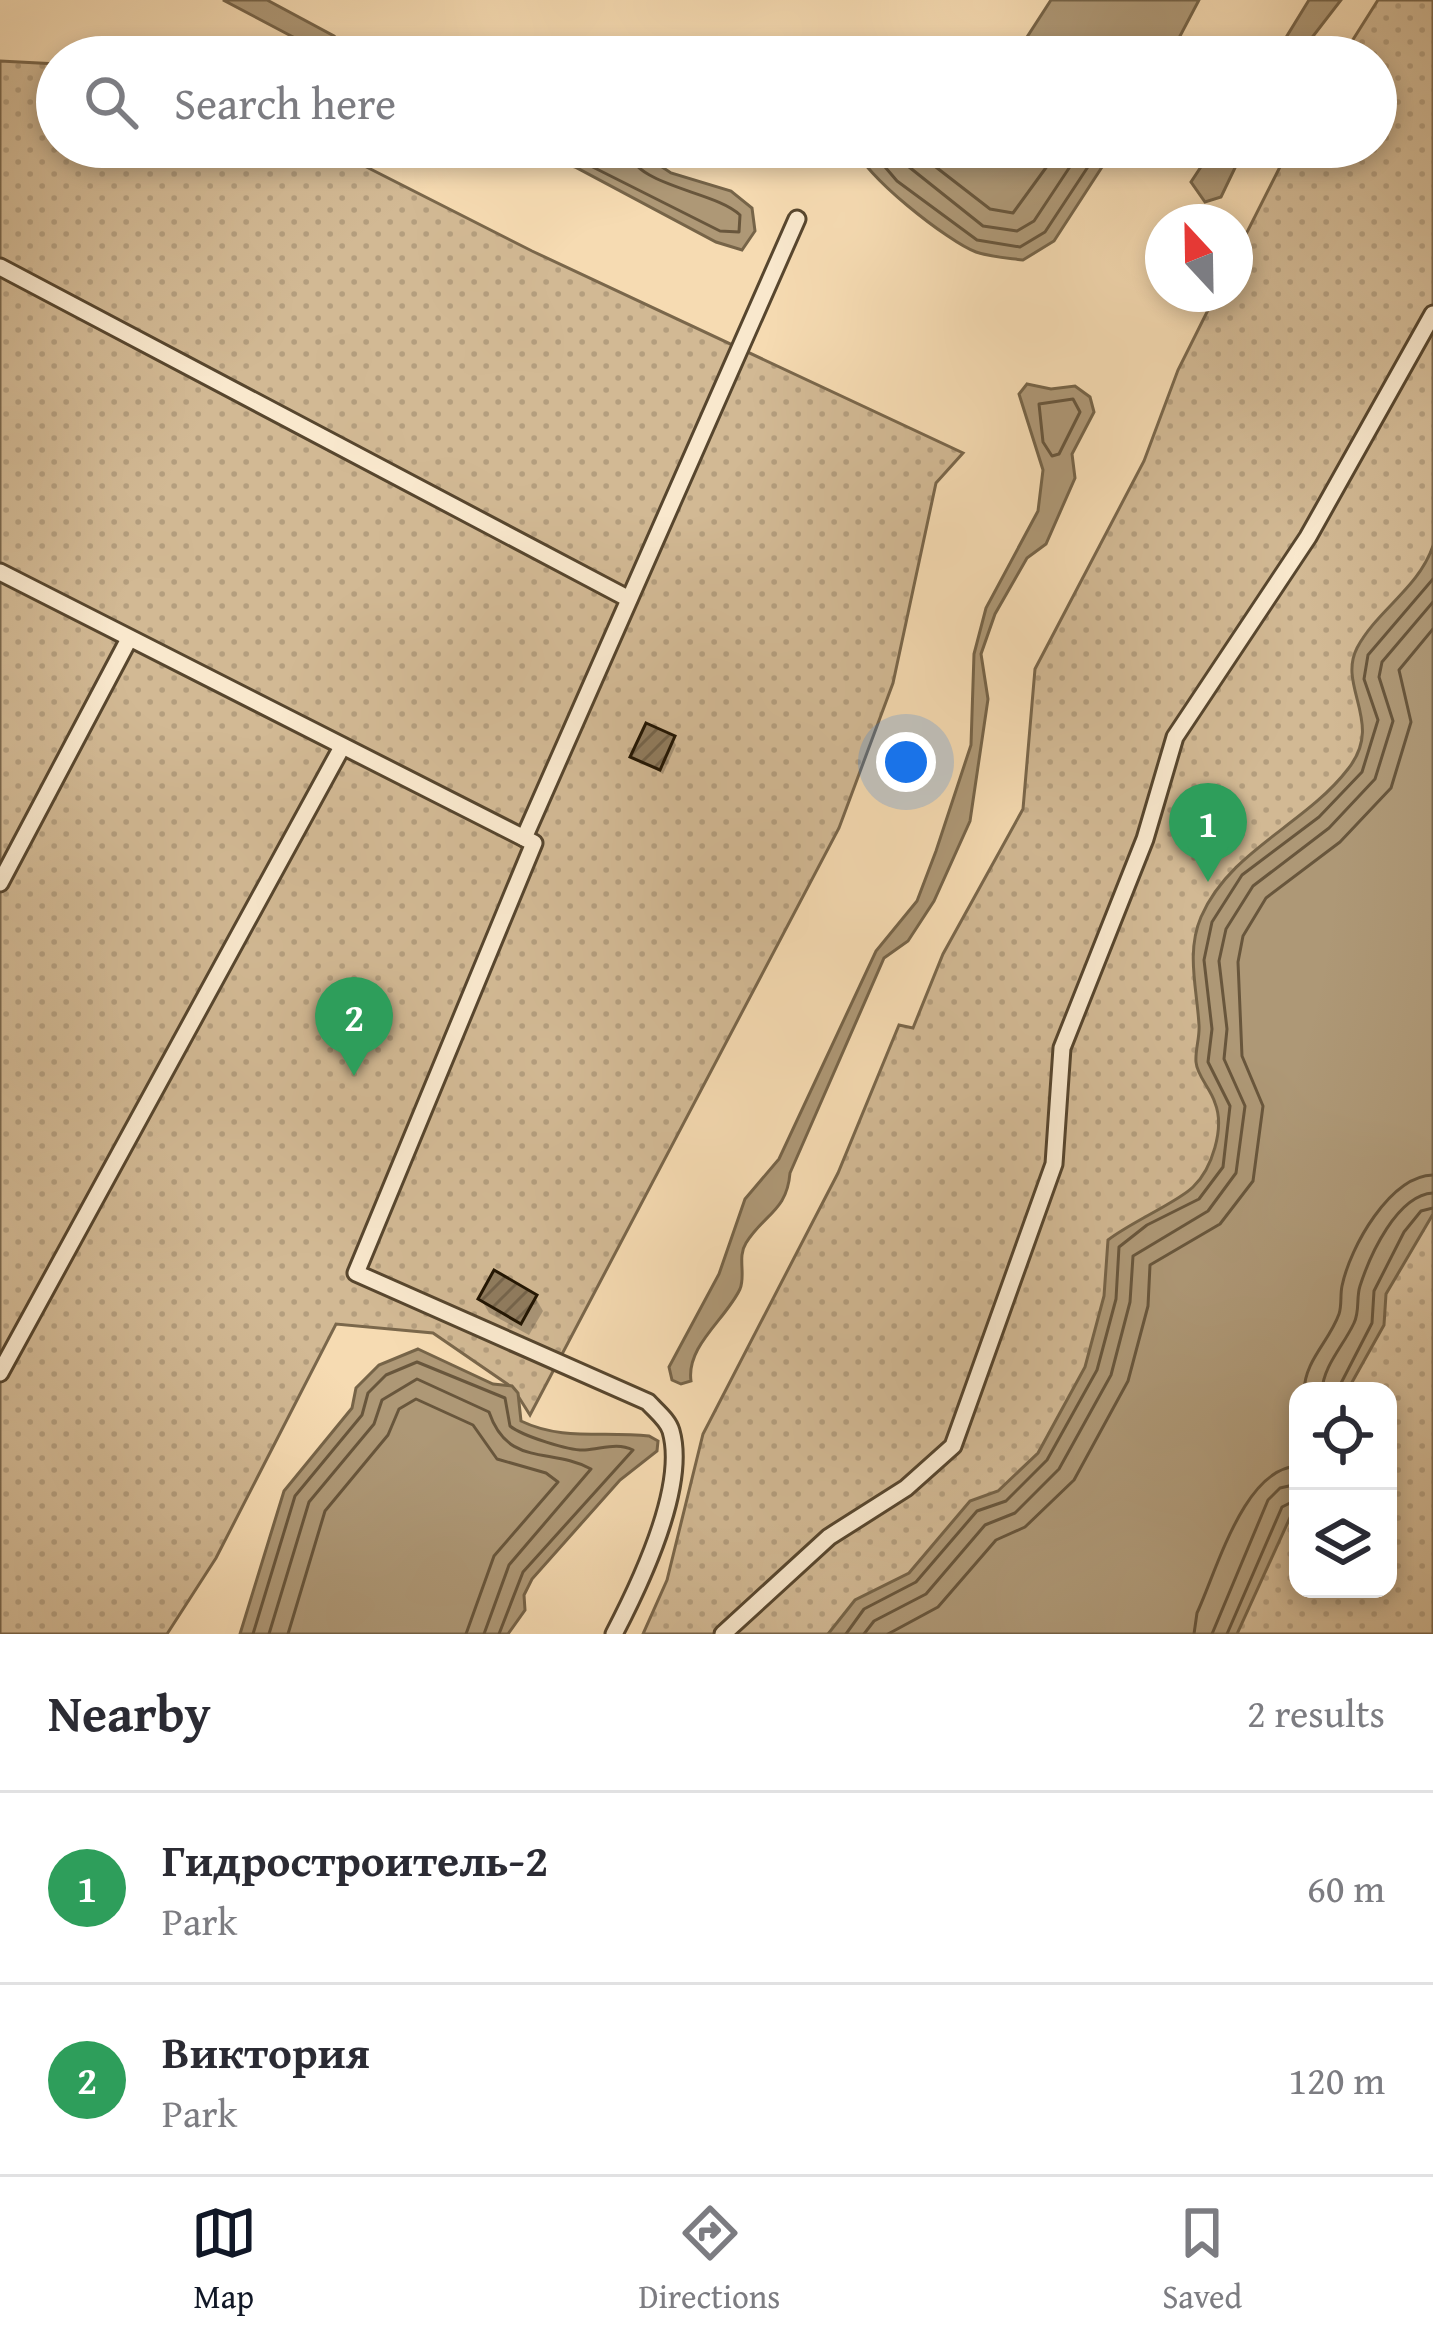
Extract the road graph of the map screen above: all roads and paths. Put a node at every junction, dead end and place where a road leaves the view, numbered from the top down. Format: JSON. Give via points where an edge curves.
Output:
{"nodes":[{"id":1,"x":797,"y":218,"type":"dead end"},
{"id":2,"x":0,"y":267,"type":"edge"},
{"id":3,"x":1433,"y":314,"type":"edge"},
{"id":4,"x":0,"y":572,"type":"edge"},
{"id":5,"x":629,"y":599,"type":"junction"},
{"id":6,"x":129,"y":639,"type":"junction"},
{"id":7,"x":342,"y":747,"type":"junction"},
{"id":8,"x":524,"y":838,"type":"junction"},
{"id":9,"x":0,"y":883,"type":"edge"},
{"id":10,"x":0,"y":1373,"type":"edge"},
{"id":11,"x":614,"y":1634,"type":"edge"},
{"id":12,"x":723,"y":1634,"type":"edge"}],
"edges":[{"from":1,"to":5,"type":"lane"},
{"from":2,"to":5,"type":"lane"},
{"from":3,"to":12,"type":"lane","via":[[1308,537],[1175,737],[1145,839],[1062,1048],[1054,1164],[953,1446],[906,1488],[829,1537]]},
{"from":4,"to":6,"type":"lane"},
{"from":5,"to":8,"type":"lane"},
{"from":6,"to":7,"type":"lane"},
{"from":6,"to":9,"type":"lane"},
{"from":7,"to":8,"type":"lane"},
{"from":7,"to":10,"type":"lane"},
{"from":8,"to":11,"type":"lane","via":[[534,843],[356,1273],[648,1402],[670,1425],[676,1463],[643,1580]]}]}
